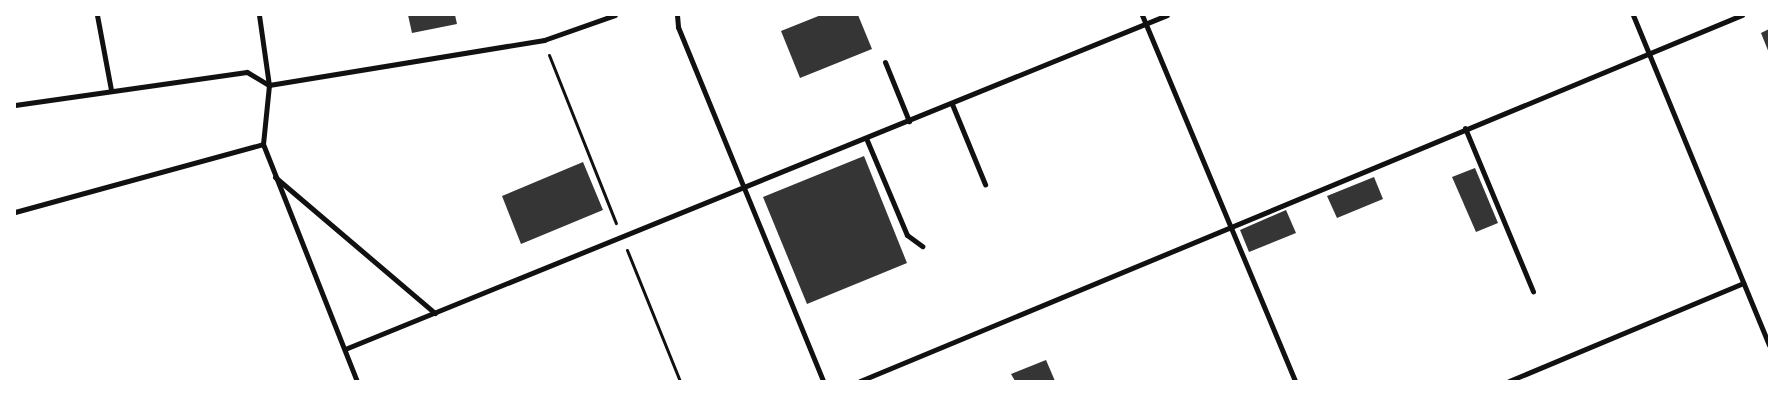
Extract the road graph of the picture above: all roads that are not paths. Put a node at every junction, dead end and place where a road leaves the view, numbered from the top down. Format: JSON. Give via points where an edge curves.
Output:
{"nodes":[{"id":1,"x":97,"y":15,"type":"edge"},
{"id":2,"x":259,"y":15,"type":"edge"},
{"id":3,"x":615,"y":15,"type":"edge"},
{"id":4,"x":677,"y":15,"type":"edge"},
{"id":5,"x":1142,"y":15,"type":"edge"},
{"id":6,"x":1167,"y":15,"type":"edge"},
{"id":7,"x":1633,"y":15,"type":"edge"},
{"id":8,"x":1739,"y":16,"type":"edge"},
{"id":9,"x":1146,"y":23,"type":"junction"},
{"id":10,"x":1648,"y":53,"type":"junction"},
{"id":11,"x":885,"y":62,"type":"dead end"},
{"id":12,"x":269,"y":85,"type":"junction"},
{"id":13,"x":111,"y":90,"type":"junction"},
{"id":14,"x":952,"y":104,"type":"junction"},
{"id":15,"x":15,"y":105,"type":"edge"},
{"id":16,"x":909,"y":121,"type":"junction"},
{"id":17,"x":1465,"y":128,"type":"junction"},
{"id":18,"x":866,"y":138,"type":"junction"},
{"id":19,"x":263,"y":144,"type":"junction"},
{"id":20,"x":273,"y":175,"type":"junction"},
{"id":21,"x":985,"y":184,"type":"dead end"},
{"id":22,"x":743,"y":187,"type":"junction"},
{"id":23,"x":15,"y":212,"type":"edge"},
{"id":24,"x":1229,"y":225,"type":"junction"},
{"id":25,"x":922,"y":246,"type":"dead end"},
{"id":26,"x":1743,"y":283,"type":"junction"},
{"id":27,"x":1534,"y":291,"type":"dead end"},
{"id":28,"x":435,"y":312,"type":"junction"},
{"id":29,"x":1769,"y":345,"type":"edge"},
{"id":30,"x":345,"y":349,"type":"junction"},
{"id":31,"x":356,"y":381,"type":"edge"},
{"id":32,"x":823,"y":381,"type":"edge"},
{"id":33,"x":860,"y":381,"type":"edge"},
{"id":34,"x":1295,"y":381,"type":"edge"},
{"id":35,"x":1509,"y":381,"type":"edge"}],
"edges":[{"from":1,"to":13,"type":"street"},
{"from":2,"to":12,"type":"street"},
{"from":3,"to":12,"type":"street","via":[[544,40]]},
{"from":4,"to":22,"type":"street","via":[[678,27]]},
{"from":5,"to":9,"type":"street"},
{"from":6,"to":9,"type":"street"},
{"from":7,"to":10,"type":"street"},
{"from":8,"to":10,"type":"street"},
{"from":9,"to":14,"type":"street"},
{"from":9,"to":24,"type":"street"},
{"from":10,"to":17,"type":"street"},
{"from":10,"to":26,"type":"street"},
{"from":11,"to":16,"type":"street"},
{"from":12,"to":13,"type":"street","via":[[247,72]]},
{"from":12,"to":19,"type":"street"},
{"from":13,"to":15,"type":"street"},
{"from":14,"to":16,"type":"street"},
{"from":14,"to":21,"type":"street"},
{"from":16,"to":18,"type":"street"},
{"from":17,"to":24,"type":"street"},
{"from":17,"to":27,"type":"street"},
{"from":18,"to":22,"type":"street"},
{"from":18,"to":25,"type":"street","via":[[907,235]]},
{"from":19,"to":20,"type":"street"},
{"from":19,"to":23,"type":"street"},
{"from":20,"to":28,"type":"street"},
{"from":20,"to":30,"type":"street"},
{"from":22,"to":28,"type":"street"},
{"from":22,"to":32,"type":"street"},
{"from":24,"to":33,"type":"street"},
{"from":24,"to":34,"type":"street"},
{"from":26,"to":29,"type":"street"},
{"from":26,"to":35,"type":"street"},
{"from":28,"to":30,"type":"street"},
{"from":30,"to":31,"type":"street"}]}
